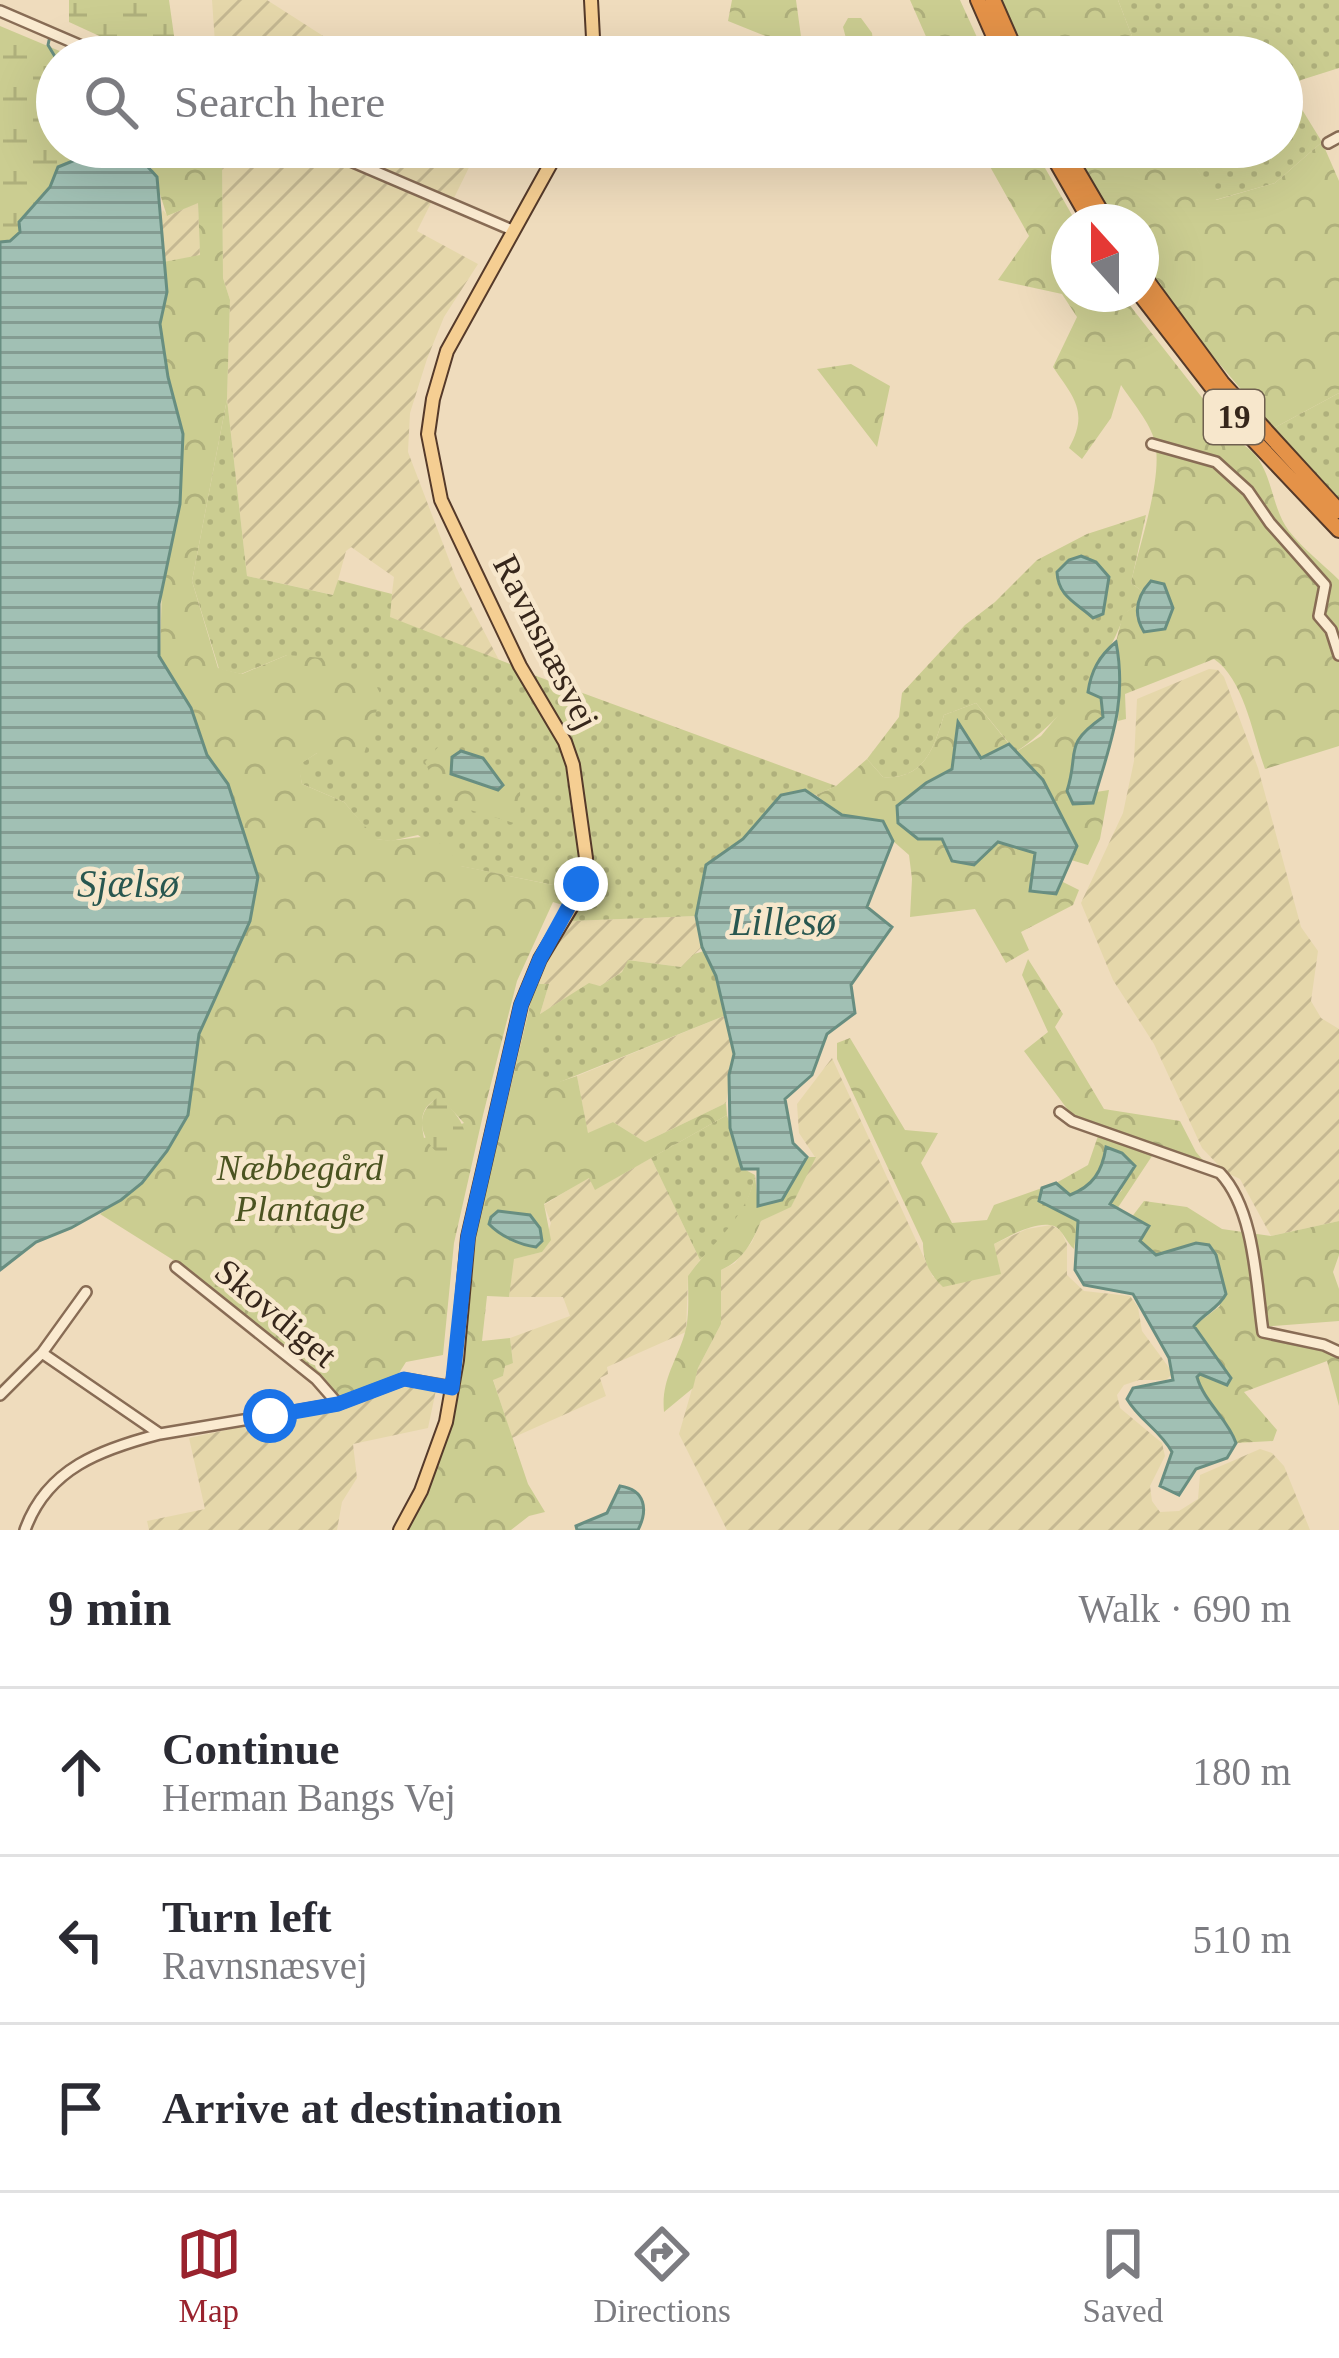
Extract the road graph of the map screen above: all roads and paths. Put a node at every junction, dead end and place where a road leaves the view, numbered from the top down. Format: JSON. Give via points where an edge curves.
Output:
{"nodes":[{"id":1,"x":592,"y":0,"type":"edge"},
{"id":2,"x":977,"y":0,"type":"edge"},
{"id":3,"x":994,"y":0,"type":"edge"},
{"id":4,"x":0,"y":11,"type":"edge"},
{"id":5,"x":58,"y":36,"type":"edge"},
{"id":6,"x":593,"y":36,"type":"edge"},
{"id":7,"x":994,"y":36,"type":"edge"},
{"id":8,"x":1009,"y":36,"type":"edge"},
{"id":9,"x":367,"y":168,"type":"edge"},
{"id":10,"x":548,"y":168,"type":"edge"},
{"id":11,"x":1060,"y":168,"type":"edge"},
{"id":12,"x":1075,"y":168,"type":"edge"},
{"id":13,"x":1081,"y":204,"type":"edge"},
{"id":14,"x":1096,"y":204,"type":"edge"},
{"id":15,"x":512,"y":230,"type":"junction"},
{"id":16,"x":1159,"y":297,"type":"edge"},
{"id":17,"x":1152,"y":312,"type":"edge"},
{"id":18,"x":1151,"y":444,"type":"dead end"},
{"id":19,"x":1339,"y":511,"type":"edge"},
{"id":20,"x":1339,"y":530,"type":"edge"},
{"id":21,"x":1339,"y":655,"type":"edge"},
{"id":22,"x":1060,"y":1112,"type":"dead end"},
{"id":23,"x":176,"y":1267,"type":"dead end"},
{"id":24,"x":86,"y":1292,"type":"dead end"},
{"id":25,"x":1339,"y":1352,"type":"edge"},
{"id":26,"x":42,"y":1353,"type":"junction"},
{"id":27,"x":452,"y":1388,"type":"junction"},
{"id":28,"x":0,"y":1395,"type":"edge"},
{"id":29,"x":338,"y":1404,"type":"junction"},
{"id":30,"x":160,"y":1434,"type":"junction"},
{"id":31,"x":26,"y":1530,"type":"edge"},
{"id":32,"x":400,"y":1530,"type":"edge"}],
"edges":[{"from":1,"to":6,"type":"main road"},
{"from":2,"to":7,"type":"highway"},
{"from":3,"to":8,"type":"highway"},
{"from":4,"to":5,"type":"street"},
{"from":9,"to":15,"type":"street"},
{"from":10,"to":15,"type":"main road","name":"Ravnsnæsvej"},
{"from":11,"to":13,"type":"highway"},
{"from":12,"to":14,"type":"highway"},
{"from":15,"to":27,"type":"main road","name":"Ravnsnæsvej","via":[[447,351],[430,416],[432,466],[520,666],[566,742],[586,858],[572,906],[521,1005],[468,1237]]},
{"from":16,"to":19,"type":"highway","number":"19","via":[[1222,383]]},
{"from":17,"to":20,"type":"highway","number":"19","via":[[1249,435]]},
{"from":18,"to":21,"type":"street","via":[[1216,462],[1248,491],[1325,585],[1319,616]]},
{"from":22,"to":25,"type":"street","via":[[1220,1173],[1243,1218],[1263,1332]]},
{"from":23,"to":29,"type":"street","name":"Skovdiget"},
{"from":24,"to":26,"type":"street"},
{"from":26,"to":28,"type":"street"},
{"from":26,"to":30,"type":"street"},
{"from":27,"to":29,"type":"street","via":[[404,1379]]},
{"from":27,"to":32,"type":"main road","name":"Ravnsnæsvej","via":[[435,1456]]},
{"from":29,"to":30,"type":"street"},
{"from":30,"to":31,"type":"street","via":[[99,1452],[62,1475]]}]}
